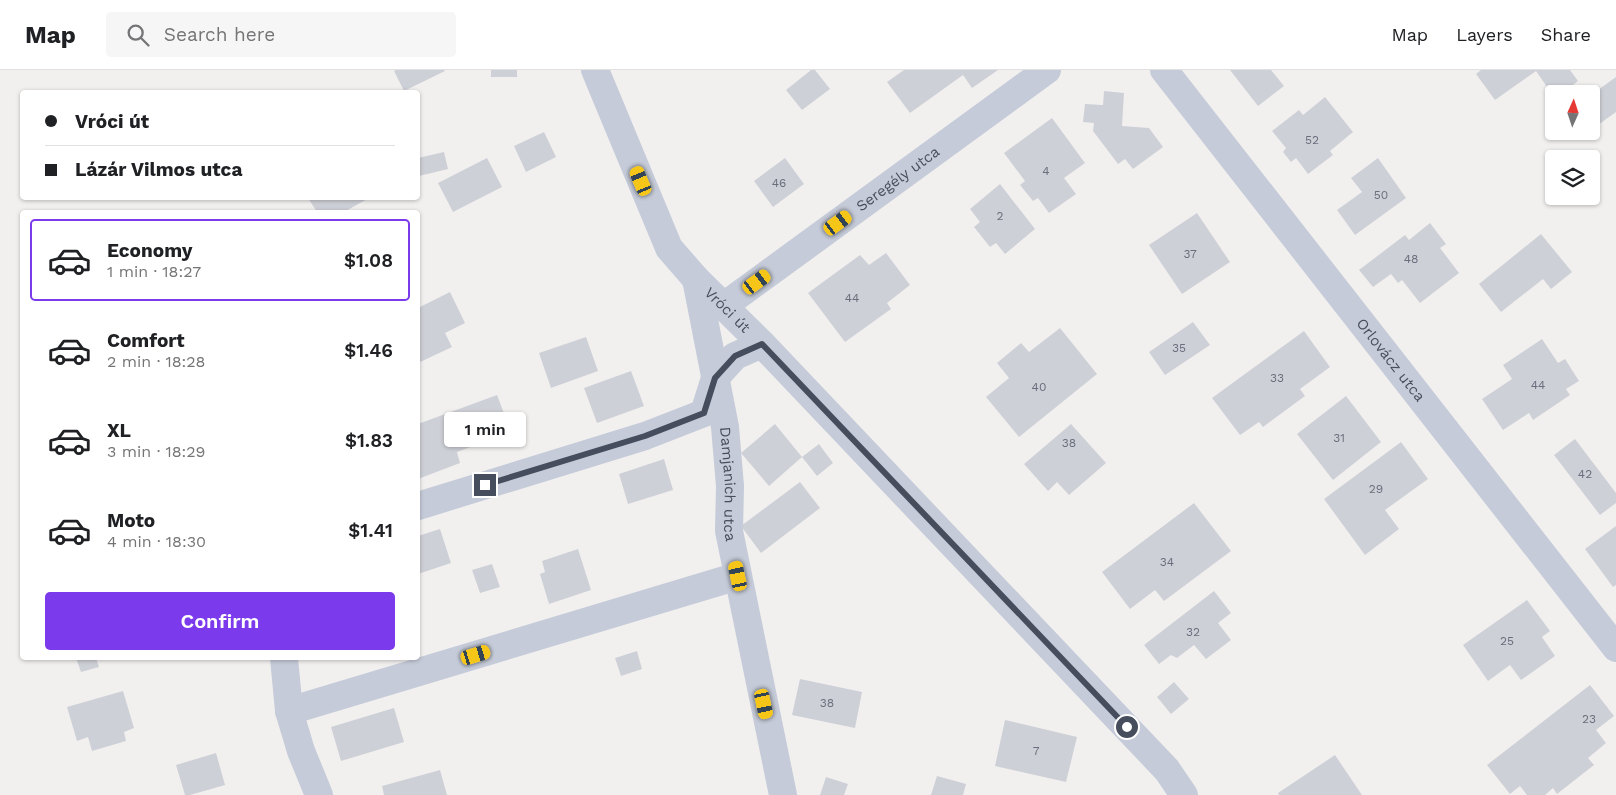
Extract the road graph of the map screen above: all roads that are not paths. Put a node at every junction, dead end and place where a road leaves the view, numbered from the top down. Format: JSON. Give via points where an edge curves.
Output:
{"nodes":[{"id":1,"x":595,"y":70,"type":"edge"},
{"id":2,"x":1047,"y":70,"type":"edge"},
{"id":3,"x":1164,"y":70,"type":"edge"},
{"id":4,"x":696,"y":279,"type":"junction"},
{"id":5,"x":725,"y":305,"type":"junction"},
{"id":6,"x":762,"y":344,"type":"junction"},
{"id":7,"x":715,"y":378,"type":"junction"},
{"id":8,"x":420,"y":505,"type":"edge"},
{"id":9,"x":738,"y":576,"type":"junction"},
{"id":10,"x":1616,"y":648,"type":"edge"},
{"id":11,"x":284,"y":660,"type":"edge"},
{"id":12,"x":290,"y":711,"type":"junction"},
{"id":13,"x":318,"y":795,"type":"edge"},
{"id":14,"x":783,"y":795,"type":"edge"},
{"id":15,"x":1184,"y":795,"type":"edge"}],
"edges":[{"from":1,"to":4,"type":"street","name":"Vróci út","via":[[669,248]]},
{"from":2,"to":5,"type":"street","name":"Seregély utca"},
{"from":3,"to":10,"type":"street","name":"Orlovácz utca"},
{"from":4,"to":5,"type":"street","name":"Vróci út"},
{"from":4,"to":7,"type":"street","name":"Damjanich utca"},
{"from":5,"to":6,"type":"street","name":"Vróci út"},
{"from":6,"to":7,"type":"street","via":[[735,356]]},
{"from":6,"to":15,"type":"street","name":"Vróci út","via":[[1167,770]]},
{"from":7,"to":8,"type":"street","via":[[704,413],[645,436]]},
{"from":7,"to":9,"type":"street","name":"Damjanich utca","via":[[725,427],[730,486],[729,531]]},
{"from":9,"to":12,"type":"street"},
{"from":9,"to":14,"type":"street","name":"Damjanich utca"},
{"from":11,"to":12,"type":"street"},
{"from":12,"to":13,"type":"street"}]}
